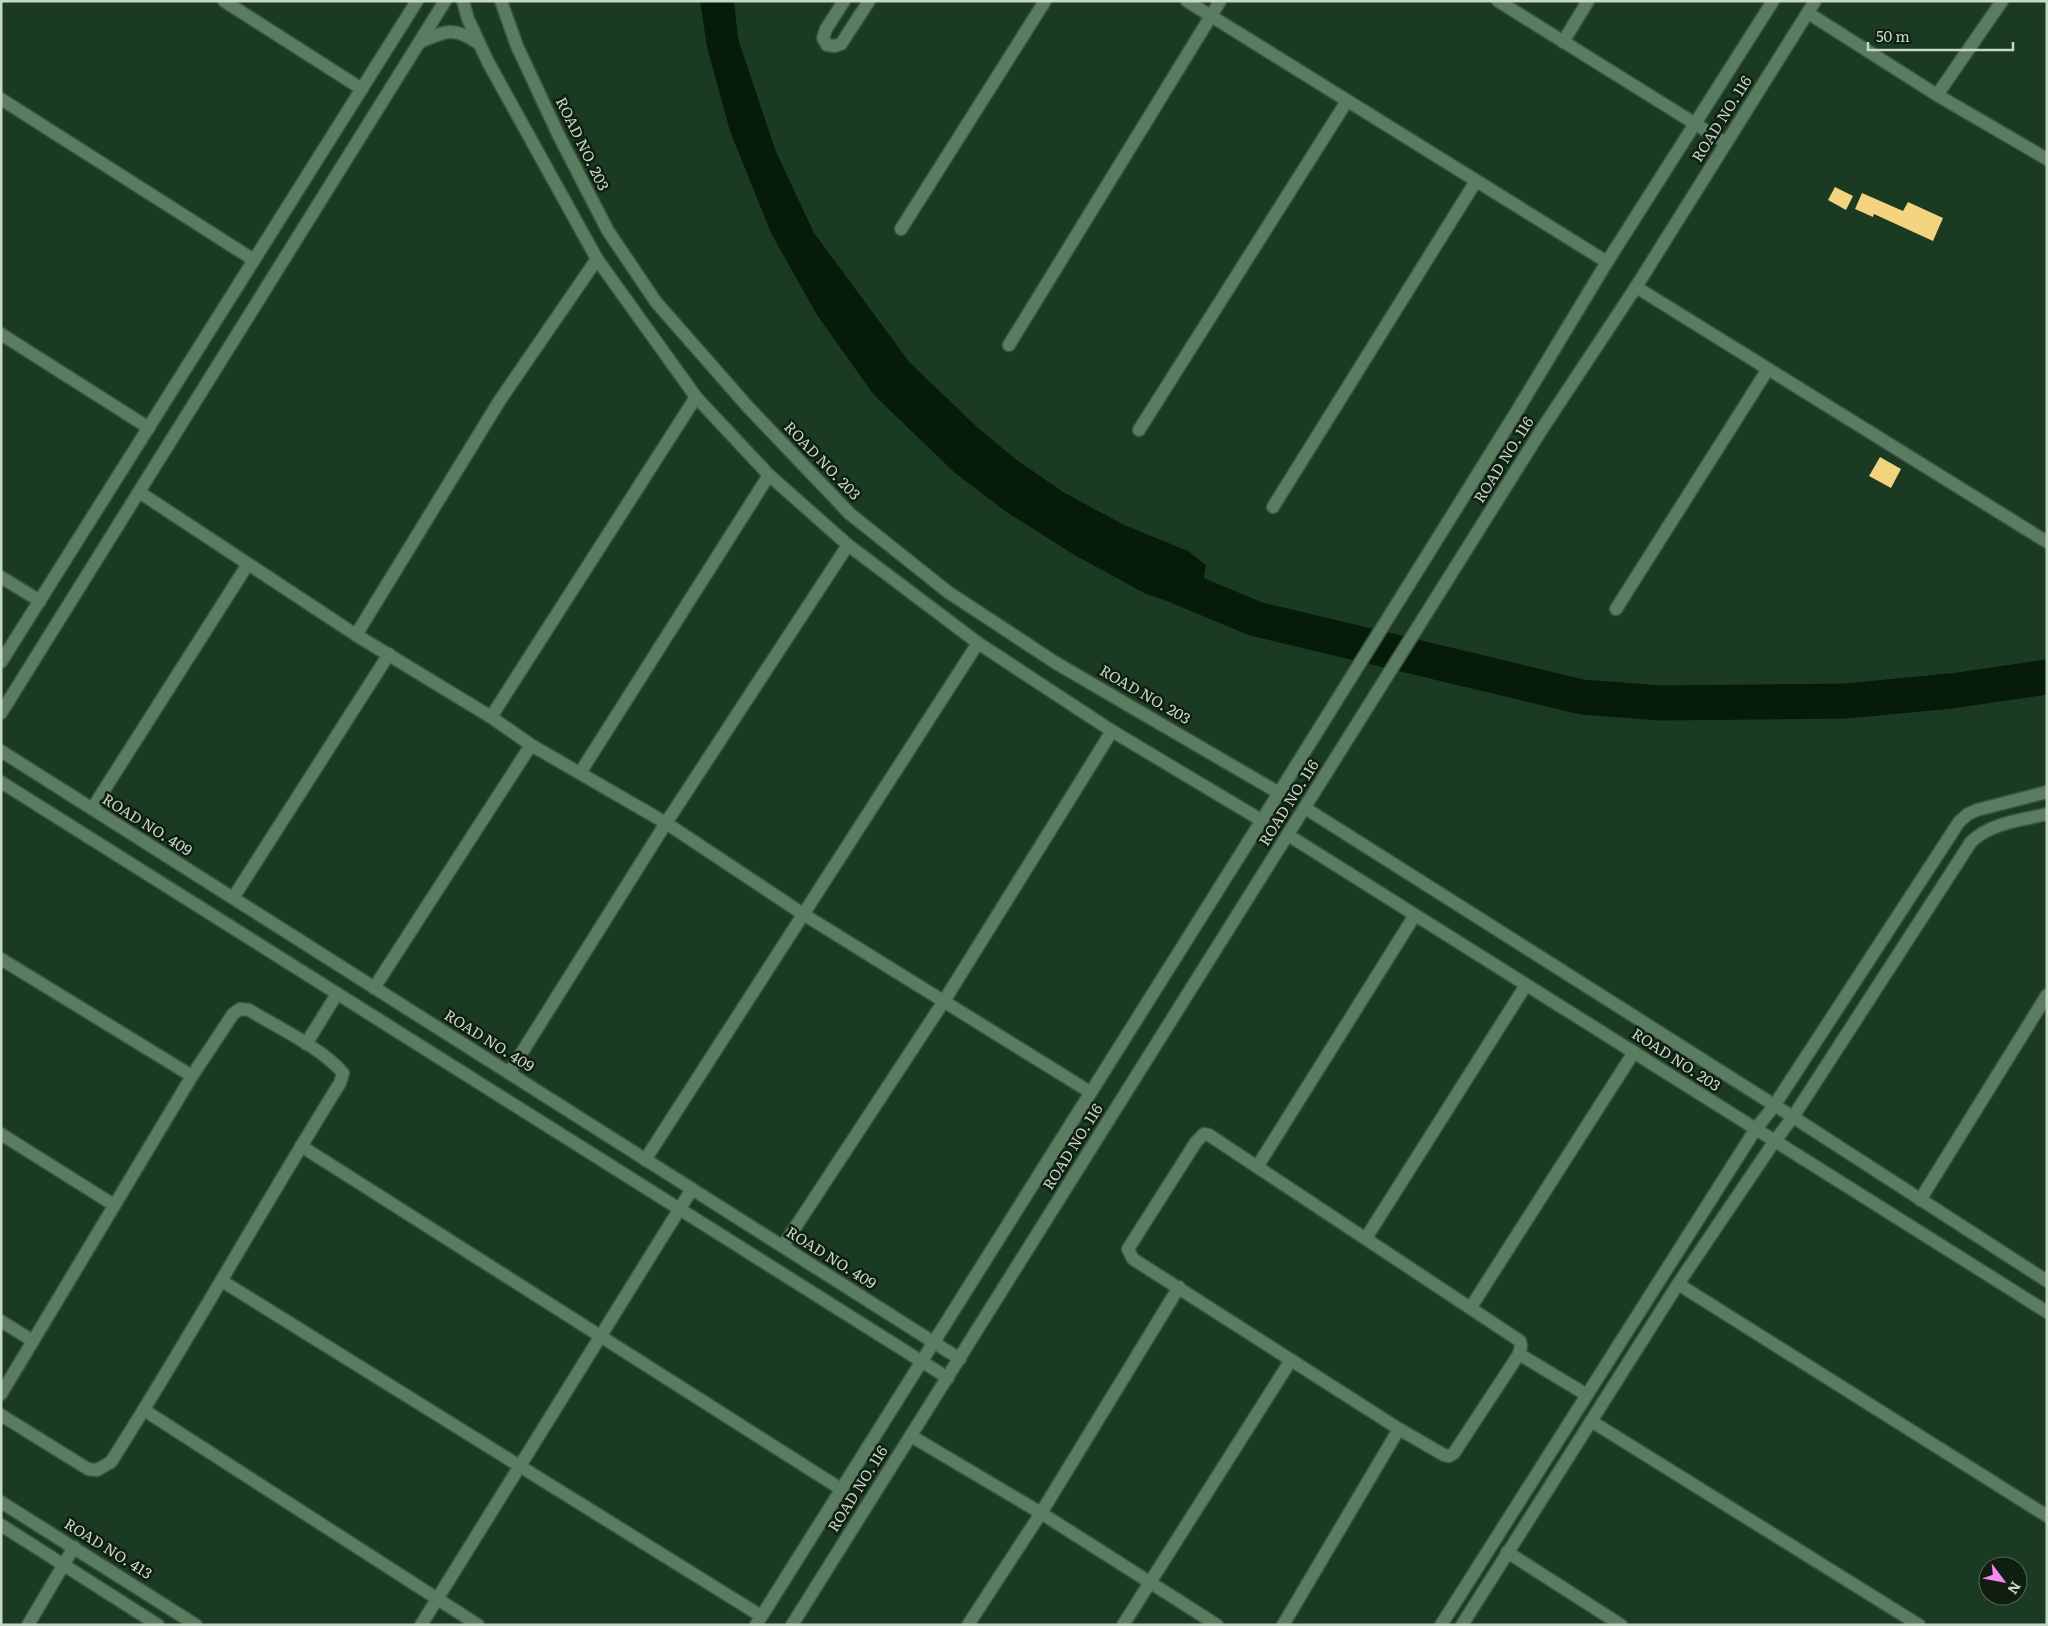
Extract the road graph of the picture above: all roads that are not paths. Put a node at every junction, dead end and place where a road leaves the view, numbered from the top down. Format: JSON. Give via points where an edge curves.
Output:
{"nodes":[{"id":1,"x":224,"y":1,"type":"edge"},
{"id":2,"x":417,"y":1,"type":"edge"},
{"id":3,"x":445,"y":1,"type":"edge"},
{"id":4,"x":463,"y":1,"type":"edge"},
{"id":5,"x":500,"y":1,"type":"edge"},
{"id":6,"x":844,"y":1,"type":"edge"},
{"id":7,"x":869,"y":1,"type":"edge"},
{"id":8,"x":1045,"y":1,"type":"edge"},
{"id":9,"x":1187,"y":1,"type":"edge"},
{"id":10,"x":1220,"y":1,"type":"edge"},
{"id":11,"x":1498,"y":1,"type":"edge"},
{"id":12,"x":1588,"y":1,"type":"edge"},
{"id":13,"x":1772,"y":1,"type":"edge"},
{"id":14,"x":1815,"y":1,"type":"edge"},
{"id":15,"x":2002,"y":1,"type":"edge"},
{"id":16,"x":1808,"y":13,"type":"junction"},
{"id":17,"x":1211,"y":16,"type":"junction"},
{"id":18,"x":420,"y":42,"type":"junction"},
{"id":19,"x":1563,"y":42,"type":"junction"},
{"id":20,"x":480,"y":45,"type":"junction"},
{"id":21,"x":362,"y":88,"type":"junction"},
{"id":22,"x":1937,"y":95,"type":"junction"},
{"id":23,"x":1,"y":98,"type":"edge"},
{"id":24,"x":1347,"y":101,"type":"junction"},
{"id":25,"x":1696,"y":124,"type":"junction"},
{"id":26,"x":1726,"y":143,"type":"junction"},
{"id":27,"x":2047,"y":159,"type":"edge"},
{"id":28,"x":1476,"y":181,"type":"junction"},
{"id":29,"x":901,"y":229,"type":"dead end"},
{"id":30,"x":597,"y":259,"type":"junction"},
{"id":31,"x":254,"y":260,"type":"junction"},
{"id":32,"x":1607,"y":262,"type":"junction"},
{"id":33,"x":1636,"y":287,"type":"junction"},
{"id":34,"x":1,"y":334,"type":"edge"},
{"id":35,"x":1009,"y":346,"type":"dead end"},
{"id":36,"x":1768,"y":368,"type":"junction"},
{"id":37,"x":696,"y":397,"type":"junction"},
{"id":38,"x":149,"y":428,"type":"junction"},
{"id":39,"x":1139,"y":430,"type":"dead end"},
{"id":40,"x":769,"y":474,"type":"junction"},
{"id":41,"x":139,"y":492,"type":"junction"},
{"id":42,"x":1273,"y":507,"type":"dead end"},
{"id":43,"x":2047,"y":542,"type":"edge"},
{"id":44,"x":848,"y":545,"type":"junction"},
{"id":45,"x":248,"y":564,"type":"junction"},
{"id":46,"x":1,"y":577,"type":"edge"},
{"id":47,"x":40,"y":601,"type":"junction"},
{"id":48,"x":1616,"y":609,"type":"dead end"},
{"id":49,"x":356,"y":635,"type":"junction"},
{"id":50,"x":978,"y":643,"type":"junction"},
{"id":51,"x":388,"y":654,"type":"junction"},
{"id":52,"x":1,"y":662,"type":"edge"},
{"id":53,"x":1,"y":713,"type":"edge"},
{"id":54,"x":491,"y":716,"type":"junction"},
{"id":55,"x":1112,"y":732,"type":"junction"},
{"id":56,"x":531,"y":745,"type":"junction"},
{"id":57,"x":1,"y":751,"type":"edge"},
{"id":58,"x":580,"y":773,"type":"junction"},
{"id":59,"x":1,"y":782,"type":"edge"},
{"id":60,"x":2047,"y":792,"type":"edge"},
{"id":61,"x":1279,"y":793,"type":"junction"},
{"id":62,"x":1305,"y":808,"type":"junction"},
{"id":63,"x":92,"y":809,"type":"junction"},
{"id":64,"x":2047,"y":814,"type":"edge"},
{"id":65,"x":1261,"y":820,"type":"junction"},
{"id":66,"x":666,"y":823,"type":"junction"},
{"id":67,"x":1288,"y":835,"type":"junction"},
{"id":68,"x":233,"y":898,"type":"junction"},
{"id":69,"x":803,"y":914,"type":"junction"},
{"id":70,"x":1415,"y":915,"type":"junction"},
{"id":71,"x":1,"y":959,"type":"edge"},
{"id":72,"x":1526,"y":984,"type":"junction"},
{"id":73,"x":374,"y":988,"type":"junction"},
{"id":74,"x":337,"y":994,"type":"junction"},
{"id":75,"x":2047,"y":996,"type":"edge"},
{"id":76,"x":944,"y":1001,"type":"junction"},
{"id":77,"x":306,"y":1044,"type":"junction"},
{"id":78,"x":1634,"y":1052,"type":"junction"},
{"id":79,"x":509,"y":1073,"type":"junction"},
{"id":80,"x":192,"y":1076,"type":"junction"},
{"id":81,"x":1090,"y":1092,"type":"junction"},
{"id":82,"x":1774,"y":1106,"type":"junction"},
{"id":83,"x":1793,"y":1117,"type":"junction"},
{"id":84,"x":1756,"y":1130,"type":"junction"},
{"id":85,"x":1,"y":1134,"type":"edge"},
{"id":86,"x":1774,"y":1142,"type":"junction"},
{"id":87,"x":301,"y":1146,"type":"junction"},
{"id":88,"x":645,"y":1160,"type":"junction"},
{"id":89,"x":1257,"y":1167,"type":"junction"},
{"id":90,"x":692,"y":1189,"type":"junction"},
{"id":91,"x":1920,"y":1200,"type":"junction"},
{"id":92,"x":114,"y":1205,"type":"junction"},
{"id":93,"x":680,"y":1209,"type":"junction"},
{"id":94,"x":1366,"y":1238,"type":"junction"},
{"id":95,"x":782,"y":1246,"type":"junction"},
{"id":96,"x":222,"y":1281,"type":"junction"},
{"id":97,"x":2047,"y":1281,"type":"edge"},
{"id":98,"x":1678,"y":1284,"type":"junction"},
{"id":99,"x":1179,"y":1287,"type":"junction"},
{"id":100,"x":1470,"y":1307,"type":"junction"},
{"id":101,"x":2047,"y":1312,"type":"edge"},
{"id":102,"x":1,"y":1321,"type":"edge"},
{"id":103,"x":600,"y":1337,"type":"junction"},
{"id":104,"x":33,"y":1341,"type":"junction"},
{"id":105,"x":933,"y":1342,"type":"junction"},
{"id":106,"x":1519,"y":1354,"type":"junction"},
{"id":107,"x":960,"y":1359,"type":"junction"},
{"id":108,"x":1291,"y":1360,"type":"junction"},
{"id":109,"x":921,"y":1361,"type":"junction"},
{"id":110,"x":948,"y":1378,"type":"junction"},
{"id":111,"x":1,"y":1394,"type":"edge"},
{"id":112,"x":1587,"y":1395,"type":"junction"},
{"id":113,"x":144,"y":1410,"type":"junction"},
{"id":114,"x":3,"y":1420,"type":"edge"},
{"id":115,"x":1591,"y":1421,"type":"junction"},
{"id":116,"x":1398,"y":1429,"type":"junction"},
{"id":117,"x":911,"y":1436,"type":"junction"},
{"id":118,"x":519,"y":1467,"type":"junction"},
{"id":119,"x":841,"y":1489,"type":"junction"},
{"id":120,"x":1,"y":1502,"type":"edge"},
{"id":121,"x":1041,"y":1514,"type":"junction"},
{"id":122,"x":2047,"y":1516,"type":"edge"},
{"id":123,"x":1,"y":1525,"type":"edge"},
{"id":124,"x":74,"y":1547,"type":"junction"},
{"id":125,"x":1507,"y":1552,"type":"junction"},
{"id":126,"x":63,"y":1565,"type":"junction"},
{"id":127,"x":1150,"y":1582,"type":"junction"},
{"id":128,"x":436,"y":1600,"type":"junction"},
{"id":129,"x":758,"y":1621,"type":"edge"},
{"id":130,"x":1618,"y":1624,"type":"edge"},
{"id":131,"x":28,"y":1625,"type":"edge"},
{"id":132,"x":158,"y":1625,"type":"edge"},
{"id":133,"x":196,"y":1625,"type":"edge"},
{"id":134,"x":421,"y":1625,"type":"edge"},
{"id":135,"x":478,"y":1625,"type":"edge"},
{"id":136,"x":792,"y":1625,"type":"edge"},
{"id":137,"x":968,"y":1625,"type":"edge"},
{"id":138,"x":1122,"y":1625,"type":"edge"},
{"id":139,"x":1217,"y":1625,"type":"edge"},
{"id":140,"x":1282,"y":1625,"type":"edge"},
{"id":141,"x":1441,"y":1625,"type":"edge"},
{"id":142,"x":1462,"y":1625,"type":"edge"},
{"id":143,"x":1919,"y":1625,"type":"edge"}],
"edges":[{"from":1,"to":21,"type":"street"},
{"from":2,"to":21,"type":"street"},
{"from":3,"to":18,"type":"street"},
{"from":4,"to":20,"type":"street"},
{"from":5,"to":61,"type":"street","name":"ROAD NO. 203","via":[[559,136],[618,247],[656,302],[748,407],[850,514],[948,592],[1056,662]]},
{"from":6,"to":7,"type":"street","via":[[826,29],[823,38],[827,45],[841,44]]},
{"from":8,"to":29,"type":"street"},
{"from":9,"to":17,"type":"street"},
{"from":10,"to":17,"type":"street"},
{"from":11,"to":19,"type":"street"},
{"from":12,"to":19,"type":"street"},
{"from":13,"to":25,"type":"street","name":"ROAD NO. 116"},
{"from":14,"to":16,"type":"street","name":"ROAD NO. 116"},
{"from":15,"to":22,"type":"street"},
{"from":16,"to":22,"type":"street"},
{"from":16,"to":26,"type":"street","name":"ROAD NO. 116"},
{"from":17,"to":24,"type":"street"},
{"from":17,"to":35,"type":"street"},
{"from":18,"to":20,"type":"street","via":[[450,31],[465,33]]},
{"from":18,"to":41,"type":"street"},
{"from":19,"to":25,"type":"street"},
{"from":20,"to":30,"type":"street"},
{"from":21,"to":31,"type":"street"},
{"from":22,"to":27,"type":"street"},
{"from":23,"to":31,"type":"street"},
{"from":24,"to":28,"type":"street"},
{"from":24,"to":39,"type":"street"},
{"from":25,"to":26,"type":"street"},
{"from":25,"to":32,"type":"street","name":"ROAD NO. 116"},
{"from":26,"to":33,"type":"street","name":"ROAD NO. 116"},
{"from":28,"to":32,"type":"street"},
{"from":28,"to":42,"type":"street"},
{"from":30,"to":37,"type":"street"},
{"from":30,"to":49,"type":"street","via":[[500,400]]},
{"from":31,"to":38,"type":"street"},
{"from":32,"to":61,"type":"street","name":"ROAD NO. 116"},
{"from":33,"to":36,"type":"street"},
{"from":33,"to":62,"type":"street","name":"ROAD NO. 116","via":[[1542,429]]},
{"from":34,"to":38,"type":"street"},
{"from":36,"to":43,"type":"street"},
{"from":36,"to":48,"type":"street"},
{"from":37,"to":40,"type":"street"},
{"from":37,"to":54,"type":"street"},
{"from":38,"to":47,"type":"street"},
{"from":40,"to":44,"type":"street"},
{"from":40,"to":58,"type":"street"},
{"from":41,"to":45,"type":"street"},
{"from":41,"to":53,"type":"street"},
{"from":44,"to":50,"type":"street"},
{"from":44,"to":66,"type":"street"},
{"from":45,"to":49,"type":"street"},
{"from":45,"to":63,"type":"street"},
{"from":46,"to":47,"type":"street"},
{"from":47,"to":52,"type":"street"},
{"from":49,"to":51,"type":"street"},
{"from":50,"to":55,"type":"street"},
{"from":50,"to":69,"type":"street"},
{"from":51,"to":54,"type":"street"},
{"from":51,"to":68,"type":"street"},
{"from":54,"to":56,"type":"street"},
{"from":55,"to":65,"type":"street"},
{"from":55,"to":76,"type":"street"},
{"from":56,"to":58,"type":"street"},
{"from":56,"to":73,"type":"street"},
{"from":57,"to":63,"type":"street","name":"ROAD NO. 409"},
{"from":58,"to":66,"type":"street"},
{"from":59,"to":74,"type":"street"},
{"from":60,"to":82,"type":"street","via":[[1977,810],[1959,822]]},
{"from":61,"to":65,"type":"street","name":"ROAD NO. 116"},
{"from":62,"to":67,"type":"street","name":"ROAD NO. 116"},
{"from":62,"to":82,"type":"street","name":"ROAD NO. 203"},
{"from":63,"to":68,"type":"street","name":"ROAD NO. 409"},
{"from":64,"to":83,"type":"street","via":[[1989,829],[1971,842]]},
{"from":65,"to":81,"type":"street","name":"ROAD NO. 116"},
{"from":66,"to":69,"type":"street"},
{"from":66,"to":79,"type":"street"},
{"from":67,"to":70,"type":"street","name":"ROAD NO. 203"},
{"from":67,"to":107,"type":"street","name":"ROAD NO. 116"},
{"from":68,"to":73,"type":"street","name":"ROAD NO. 409"},
{"from":69,"to":76,"type":"street"},
{"from":69,"to":88,"type":"street"},
{"from":70,"to":72,"type":"street","name":"ROAD NO. 203"},
{"from":70,"to":89,"type":"street"},
{"from":71,"to":80,"type":"street"},
{"from":72,"to":78,"type":"street","name":"ROAD NO. 203"},
{"from":72,"to":94,"type":"street"},
{"from":73,"to":79,"type":"street","name":"ROAD NO. 409"},
{"from":74,"to":77,"type":"street"},
{"from":74,"to":93,"type":"street"},
{"from":75,"to":91,"type":"street"},
{"from":76,"to":81,"type":"street"},
{"from":76,"to":95,"type":"street"},
{"from":77,"to":80,"type":"street","via":[[249,1010],[240,1009],[233,1014]]},
{"from":77,"to":87,"type":"street","via":[[343,1073]]},
{"from":78,"to":84,"type":"street","name":"ROAD NO. 203"},
{"from":78,"to":100,"type":"street"},
{"from":79,"to":88,"type":"street","name":"ROAD NO. 409"},
{"from":80,"to":92,"type":"street"},
{"from":81,"to":105,"type":"street","name":"ROAD NO. 116"},
{"from":82,"to":83,"type":"street","name":"ROAD NO. 203"},
{"from":82,"to":84,"type":"street"},
{"from":83,"to":86,"type":"street"},
{"from":83,"to":91,"type":"street","name":"ROAD NO. 203"},
{"from":84,"to":86,"type":"street","name":"ROAD NO. 203"},
{"from":84,"to":112,"type":"street"},
{"from":85,"to":92,"type":"street"},
{"from":86,"to":98,"type":"street"},
{"from":86,"to":101,"type":"street","name":"ROAD NO. 203"},
{"from":87,"to":96,"type":"street"},
{"from":87,"to":103,"type":"street"},
{"from":88,"to":90,"type":"street","name":"ROAD NO. 409"},
{"from":89,"to":94,"type":"street"},
{"from":89,"to":99,"type":"street","via":[[1209,1135],[1204,1134],[1196,1142],[1128,1249],[1133,1259]]},
{"from":90,"to":93,"type":"street"},
{"from":90,"to":95,"type":"street","name":"ROAD NO. 409"},
{"from":91,"to":97,"type":"street","name":"ROAD NO. 203"},
{"from":92,"to":104,"type":"street"},
{"from":93,"to":103,"type":"street"},
{"from":93,"to":109,"type":"street"},
{"from":94,"to":100,"type":"street"},
{"from":95,"to":105,"type":"street","name":"ROAD NO. 409"},
{"from":96,"to":113,"type":"street"},
{"from":96,"to":118,"type":"street"},
{"from":98,"to":115,"type":"street"},
{"from":98,"to":122,"type":"street"},
{"from":99,"to":108,"type":"street"},
{"from":99,"to":121,"type":"street"},
{"from":100,"to":106,"type":"street","via":[[1520,1340]]},
{"from":102,"to":104,"type":"street"},
{"from":103,"to":118,"type":"street"},
{"from":103,"to":119,"type":"street"},
{"from":104,"to":111,"type":"street"},
{"from":105,"to":107,"type":"street","name":"ROAD NO. 409"},
{"from":105,"to":109,"type":"street","name":"ROAD NO. 116"},
{"from":106,"to":112,"type":"street"},
{"from":106,"to":116,"type":"street","via":[[1454,1453],[1444,1455]]},
{"from":107,"to":110,"type":"street","name":"ROAD NO. 116"},
{"from":108,"to":116,"type":"street"},
{"from":108,"to":127,"type":"street"},
{"from":109,"to":110,"type":"street"},
{"from":109,"to":119,"type":"street","name":"ROAD NO. 116"},
{"from":110,"to":117,"type":"street","name":"ROAD NO. 116"},
{"from":112,"to":141,"type":"street"},
{"from":113,"to":114,"type":"street","via":[[111,1462],[97,1470],[88,1469]]},
{"from":113,"to":128,"type":"street"},
{"from":115,"to":125,"type":"street"},
{"from":115,"to":143,"type":"street"},
{"from":116,"to":140,"type":"street"},
{"from":117,"to":121,"type":"street"},
{"from":117,"to":136,"type":"street","name":"ROAD NO. 116"},
{"from":118,"to":128,"type":"street"},
{"from":118,"to":129,"type":"street"},
{"from":119,"to":129,"type":"street","name":"ROAD NO. 116"},
{"from":120,"to":124,"type":"street","name":"ROAD NO. 413"},
{"from":121,"to":127,"type":"street"},
{"from":121,"to":137,"type":"street"},
{"from":123,"to":126,"type":"street"},
{"from":124,"to":126,"type":"street"},
{"from":124,"to":133,"type":"street","name":"ROAD NO. 413"},
{"from":125,"to":130,"type":"street"},
{"from":125,"to":142,"type":"street"},
{"from":126,"to":131,"type":"street"},
{"from":126,"to":132,"type":"street"},
{"from":127,"to":138,"type":"street"},
{"from":127,"to":139,"type":"street"},
{"from":128,"to":134,"type":"street"},
{"from":128,"to":135,"type":"street"}]}
